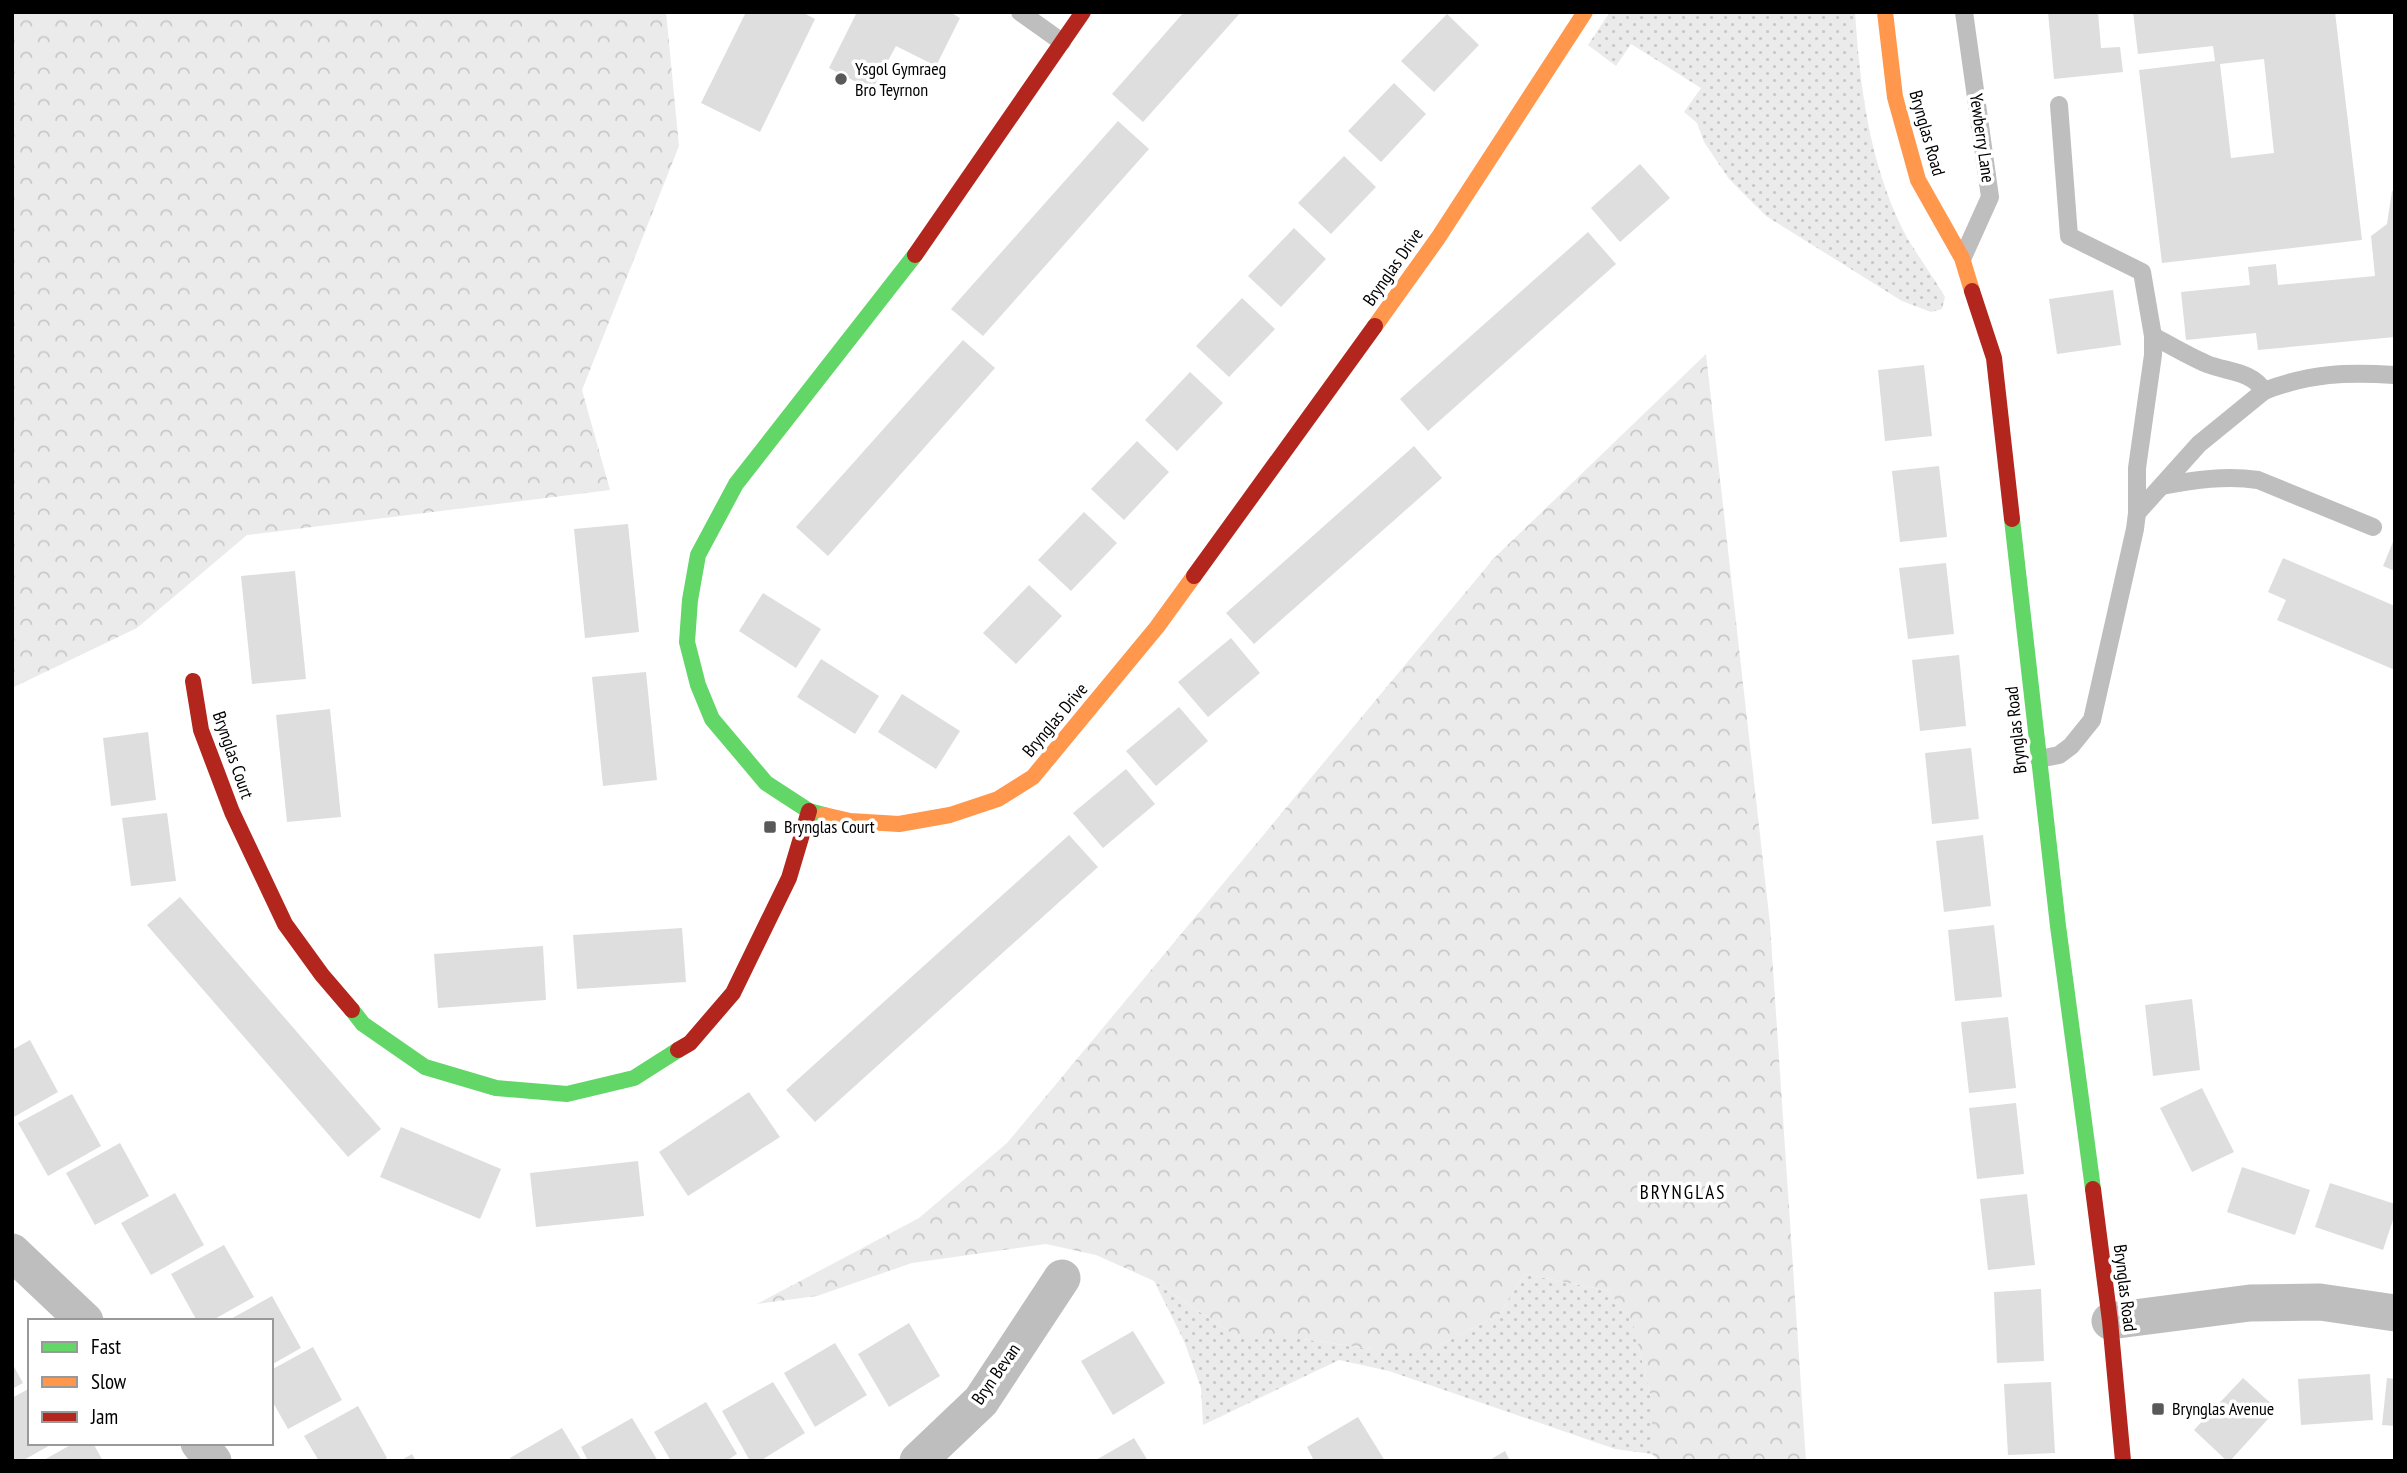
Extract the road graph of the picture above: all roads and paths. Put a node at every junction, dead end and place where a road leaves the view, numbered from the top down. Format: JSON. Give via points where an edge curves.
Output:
{"nodes":[{"id":1,"x":1020,"y":12,"type":"edge"},
{"id":2,"x":1083,"y":12,"type":"edge"},
{"id":3,"x":1585,"y":12,"type":"edge"},
{"id":4,"x":1885,"y":12,"type":"edge"},
{"id":5,"x":1964,"y":12,"type":"edge"},
{"id":6,"x":1062,"y":42,"type":"junction"},
{"id":7,"x":2059,"y":105,"type":"dead end"},
{"id":8,"x":1962,"y":258,"type":"junction"},
{"id":9,"x":2153,"y":336,"type":"junction"},
{"id":10,"x":2395,"y":375,"type":"edge"},
{"id":11,"x":2264,"y":391,"type":"junction"},
{"id":12,"x":2162,"y":485,"type":"junction"},
{"id":13,"x":2137,"y":513,"type":"junction"},
{"id":14,"x":2373,"y":527,"type":"dead end"},
{"id":15,"x":193,"y":681,"type":"dead end"},
{"id":16,"x":2039,"y":759,"type":"junction"},
{"id":17,"x":809,"y":811,"type":"junction"},
{"id":18,"x":12,"y":1252,"type":"edge"},
{"id":19,"x":1062,"y":1278,"type":"dead end"},
{"id":20,"x":2395,"y":1312,"type":"edge"},
{"id":21,"x":83,"y":1319,"type":"edge"},
{"id":22,"x":2110,"y":1321,"type":"junction"},
{"id":23,"x":201,"y":1445,"type":"edge"},
{"id":24,"x":213,"y":1461,"type":"edge"},
{"id":25,"x":918,"y":1461,"type":"edge"},
{"id":26,"x":2123,"y":1461,"type":"edge"}],
"edges":[{"from":1,"to":6,"type":"lane"},
{"from":2,"to":6,"type":"street","name":"Brynglas Drive"},
{"from":3,"to":17,"type":"street","name":"Brynglas Drive","via":[[1438,238],[1291,444],[1157,627],[1033,777],[998,799],[950,815],[899,824],[850,821]]},
{"from":4,"to":8,"type":"street","name":"Brynglas Road","via":[[1895,97],[1918,180]]},
{"from":5,"to":8,"type":"lane","name":"Yewberry Lane","via":[[1990,197]]},
{"from":6,"to":17,"type":"street","name":"Brynglas Drive","via":[[916,254],[736,484],[698,555],[687,642],[712,719],[766,783]]},
{"from":7,"to":9,"type":"lane","via":[[2070,236],[2142,272]]},
{"from":8,"to":16,"type":"street","name":"Brynglas Road","via":[[1994,358]]},
{"from":9,"to":11,"type":"lane","via":[[2207,364],[2245,375],[2259,382]]},
{"from":9,"to":13,"type":"lane","via":[[2137,468]]},
{"from":10,"to":11,"type":"lane","via":[[2348,372],[2291,381]]},
{"from":11,"to":12,"type":"lane","via":[[2199,444]]},
{"from":12,"to":13,"type":"lane"},
{"from":12,"to":14,"type":"lane","via":[[2203,478],[2258,480]]},
{"from":13,"to":16,"type":"lane","via":[[2092,720],[2059,755]]},
{"from":15,"to":17,"type":"street","name":"Brynglas Court","via":[[201,730],[232,811],[285,925],[322,975],[363,1024],[425,1066],[496,1088],[566,1094],[634,1078],[690,1043],[733,993],[789,878]]},
{"from":16,"to":22,"type":"street","name":"Brynglas Road"},
{"from":18,"to":21,"type":"street"},
{"from":19,"to":25,"type":"street","name":"Bryn Bevan","via":[[981,1401]]},
{"from":20,"to":22,"type":"street","via":[[2320,1302],[2250,1303]]},
{"from":22,"to":26,"type":"street","name":"Brynglas Road"},
{"from":23,"to":24,"type":"street"}]}
